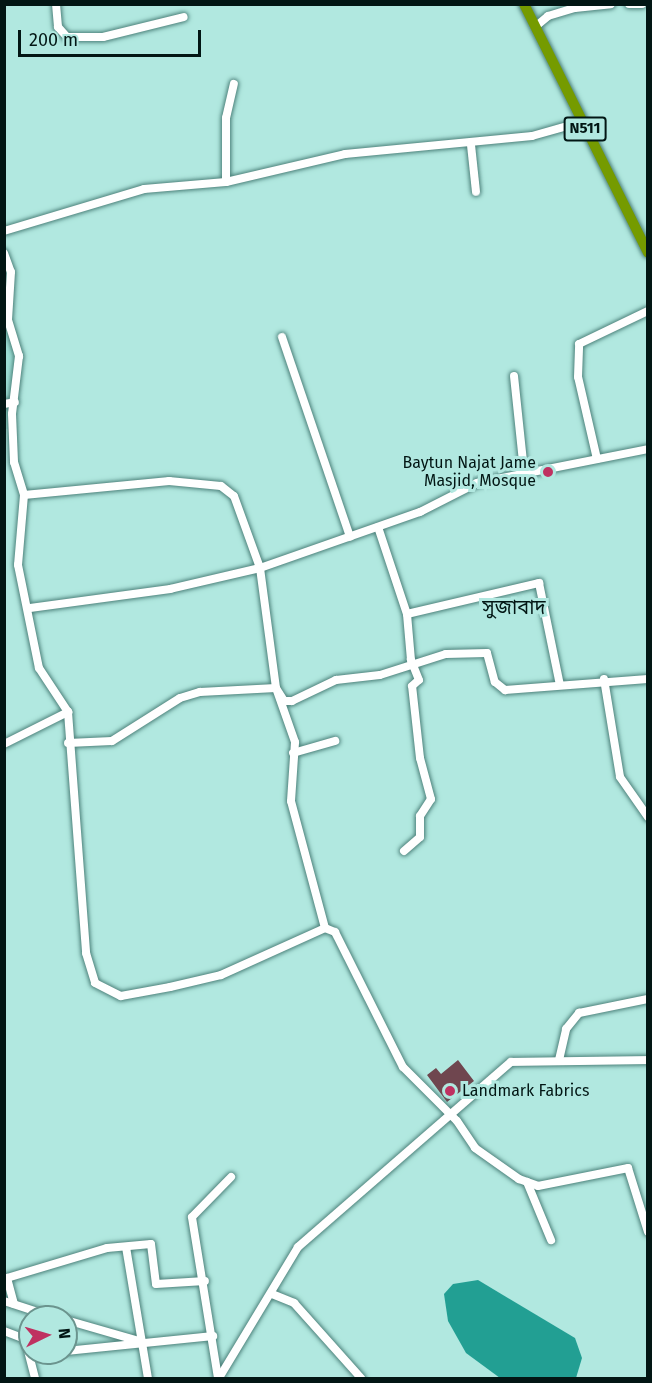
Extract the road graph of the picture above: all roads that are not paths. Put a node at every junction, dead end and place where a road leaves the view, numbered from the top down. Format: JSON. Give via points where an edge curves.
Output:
{"nodes":[{"id":1,"x":56,"y":4,"type":"edge"},
{"id":2,"x":524,"y":4,"type":"edge"},
{"id":3,"x":610,"y":4,"type":"edge"},
{"id":4,"x":629,"y":4,"type":"edge"},
{"id":5,"x":642,"y":4,"type":"edge"},
{"id":6,"x":184,"y":17,"type":"dead end"},
{"id":7,"x":535,"y":27,"type":"junction"},
{"id":8,"x":234,"y":84,"type":"dead end"},
{"id":9,"x":581,"y":122,"type":"junction"},
{"id":10,"x":471,"y":145,"type":"junction"},
{"id":11,"x":226,"y":182,"type":"junction"},
{"id":12,"x":476,"y":192,"type":"dead end"},
{"id":13,"x":4,"y":231,"type":"edge"},
{"id":14,"x":4,"y":253,"type":"edge"},
{"id":15,"x":648,"y":253,"type":"edge"},
{"id":16,"x":648,"y":311,"type":"edge"},
{"id":17,"x":282,"y":336,"type":"dead end"},
{"id":18,"x":514,"y":376,"type":"dead end"},
{"id":19,"x":15,"y":402,"type":"junction"},
{"id":20,"x":4,"y":404,"type":"edge"},
{"id":21,"x":648,"y":449,"type":"edge"},
{"id":22,"x":597,"y":459,"type":"junction"},
{"id":23,"x":524,"y":471,"type":"junction"},
{"id":24,"x":24,"y":495,"type":"junction"},
{"id":25,"x":378,"y":527,"type":"junction"},
{"id":26,"x":350,"y":537,"type":"junction"},
{"id":27,"x":260,"y":568,"type":"junction"},
{"id":28,"x":30,"y":608,"type":"junction"},
{"id":29,"x":407,"y":614,"type":"junction"},
{"id":30,"x":414,"y":665,"type":"junction"},
{"id":31,"x":604,"y":679,"type":"junction"},
{"id":32,"x":648,"y":679,"type":"edge"},
{"id":33,"x":560,"y":685,"type":"junction"},
{"id":34,"x":276,"y":688,"type":"junction"},
{"id":35,"x":68,"y":712,"type":"junction"},
{"id":36,"x":335,"y":741,"type":"dead end"},
{"id":37,"x":68,"y":743,"type":"junction"},
{"id":38,"x":4,"y":744,"type":"edge"},
{"id":39,"x":293,"y":753,"type":"junction"},
{"id":40,"x":648,"y":817,"type":"edge"},
{"id":41,"x":404,"y":851,"type":"dead end"},
{"id":42,"x":325,"y":928,"type":"junction"},
{"id":43,"x":648,"y":999,"type":"edge"},
{"id":44,"x":559,"y":1060,"type":"junction"},
{"id":45,"x":648,"y":1060,"type":"edge"},
{"id":46,"x":450,"y":1114,"type":"junction"},
{"id":47,"x":231,"y":1177,"type":"dead end"},
{"id":48,"x":527,"y":1182,"type":"junction"},
{"id":49,"x":648,"y":1232,"type":"edge"},
{"id":50,"x":551,"y":1240,"type":"dead end"},
{"id":51,"x":126,"y":1247,"type":"junction"},
{"id":52,"x":205,"y":1281,"type":"junction"},
{"id":53,"x":272,"y":1294,"type":"junction"},
{"id":54,"x":4,"y":1301,"type":"edge"},
{"id":55,"x":14,"y":1304,"type":"junction"},
{"id":56,"x":18,"y":1305,"type":"edge"},
{"id":57,"x":78,"y":1324,"type":"edge"},
{"id":58,"x":213,"y":1336,"type":"junction"},
{"id":59,"x":144,"y":1343,"type":"junction"},
{"id":60,"x":78,"y":1350,"type":"edge"},
{"id":61,"x":148,"y":1378,"type":"edge"},
{"id":62,"x":219,"y":1378,"type":"edge"},
{"id":63,"x":361,"y":1378,"type":"edge"}],
"edges":[{"from":1,"to":6,"type":"street","via":[[58,27],[67,37],[104,37]]},
{"from":2,"to":7,"type":"highway","number":"N511"},
{"from":3,"to":7,"type":"street","via":[[566,10],[541,19]]},
{"from":4,"to":5,"type":"street"},
{"from":7,"to":9,"type":"highway","number":"N511"},
{"from":8,"to":11,"type":"street","via":[[226,118]]},
{"from":9,"to":10,"type":"street","via":[[532,136]]},
{"from":9,"to":15,"type":"highway","number":"N511"},
{"from":10,"to":11,"type":"street","via":[[345,154]]},
{"from":10,"to":12,"type":"street"},
{"from":11,"to":13,"type":"street","via":[[144,189]]},
{"from":14,"to":19,"type":"street","via":[[11,272],[8,320],[19,356]]},
{"from":16,"to":22,"type":"street","via":[[579,344],[578,377]]},
{"from":17,"to":26,"type":"street"},
{"from":18,"to":23,"type":"street"},
{"from":19,"to":20,"type":"street"},
{"from":19,"to":24,"type":"street","via":[[14,462]]},
{"from":21,"to":22,"type":"street"},
{"from":22,"to":23,"type":"street"},
{"from":23,"to":25,"type":"street","via":[[477,483]]},
{"from":24,"to":27,"type":"street","via":[[169,481],[221,486],[234,496]]},
{"from":24,"to":28,"type":"street","via":[[18,565]]},
{"from":25,"to":26,"type":"street"},
{"from":25,"to":29,"type":"street"},
{"from":26,"to":27,"type":"street"},
{"from":27,"to":28,"type":"street","via":[[170,589]]},
{"from":27,"to":34,"type":"street"},
{"from":28,"to":35,"type":"street","via":[[39,668]]},
{"from":29,"to":30,"type":"street"},
{"from":29,"to":33,"type":"street","via":[[537,582],[542,588]]},
{"from":30,"to":33,"type":"street","via":[[446,654],[480,651],[492,659],[492,676],[505,690]]},
{"from":30,"to":34,"type":"street","via":[[336,680],[292,701],[284,701]]},
{"from":30,"to":41,"type":"street","via":[[419,680],[411,686],[420,758],[431,800],[420,816],[420,837]]},
{"from":31,"to":32,"type":"street"},
{"from":31,"to":33,"type":"street"},
{"from":31,"to":40,"type":"street","via":[[620,777]]},
{"from":34,"to":37,"type":"street","via":[[200,692],[180,698],[112,741]]},
{"from":34,"to":39,"type":"street","via":[[291,726]]},
{"from":35,"to":37,"type":"street"},
{"from":35,"to":38,"type":"street"},
{"from":36,"to":39,"type":"street"},
{"from":37,"to":42,"type":"street","via":[[86,953],[94,983],[121,996],[221,975]]},
{"from":39,"to":42,"type":"street","via":[[291,801]]},
{"from":42,"to":46,"type":"street","via":[[335,932],[352,960],[403,1067]]},
{"from":43,"to":44,"type":"street","via":[[579,1013],[566,1029]]},
{"from":44,"to":45,"type":"street"},
{"from":44,"to":46,"type":"street","via":[[511,1062]]},
{"from":46,"to":48,"type":"street","via":[[475,1148]]},
{"from":46,"to":53,"type":"street","via":[[298,1247]]},
{"from":47,"to":52,"type":"street","via":[[192,1217]]},
{"from":48,"to":49,"type":"street","via":[[538,1186],[628,1167]]},
{"from":48,"to":50,"type":"street"},
{"from":51,"to":52,"type":"street","via":[[151,1244],[156,1284]]},
{"from":51,"to":55,"type":"street","via":[[94,1249],[7,1278]]},
{"from":51,"to":59,"type":"street"},
{"from":52,"to":58,"type":"street"},
{"from":53,"to":62,"type":"street"},
{"from":53,"to":63,"type":"street","via":[[294,1303]]},
{"from":54,"to":55,"type":"street"},
{"from":55,"to":56,"type":"street"},
{"from":57,"to":59,"type":"street"},
{"from":58,"to":59,"type":"street"},
{"from":58,"to":62,"type":"street"},
{"from":59,"to":60,"type":"street"},
{"from":59,"to":61,"type":"street"}]}
